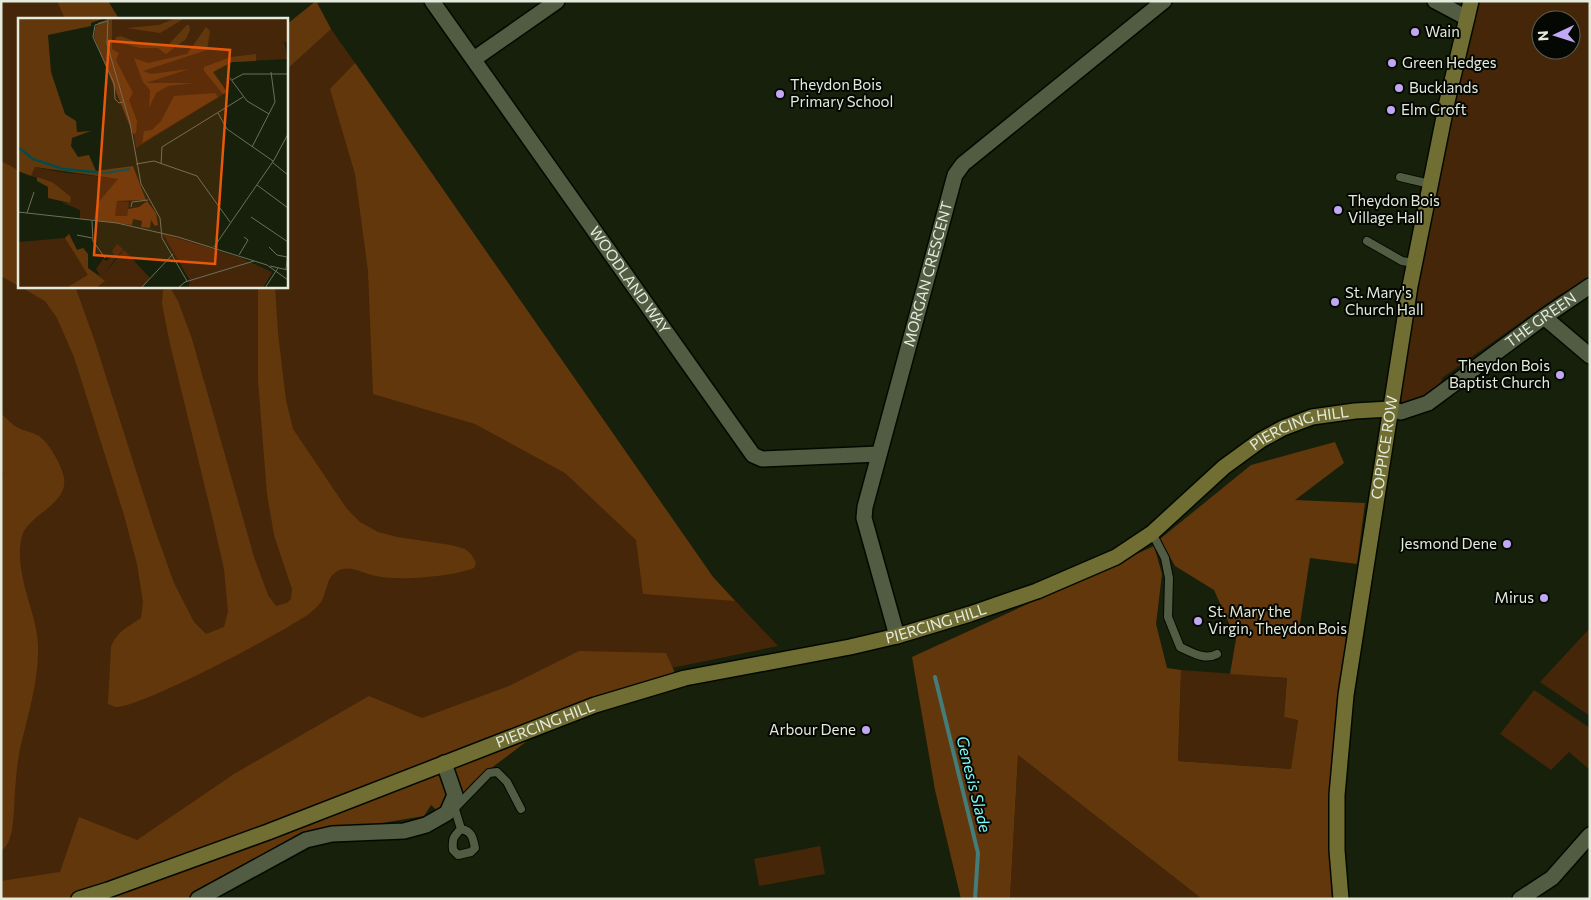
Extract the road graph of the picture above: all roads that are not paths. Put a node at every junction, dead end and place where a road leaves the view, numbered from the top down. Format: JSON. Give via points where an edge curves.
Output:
{"nodes":[{"id":1,"x":432,"y":1,"type":"edge"},
{"id":2,"x":558,"y":1,"type":"edge"},
{"id":3,"x":1164,"y":1,"type":"edge"},
{"id":4,"x":1435,"y":1,"type":"edge"},
{"id":5,"x":1471,"y":1,"type":"edge"},
{"id":6,"x":1467,"y":18,"type":"junction"},
{"id":7,"x":474,"y":59,"type":"junction"},
{"id":8,"x":1400,"y":177,"type":"dead end"},
{"id":9,"x":1430,"y":184,"type":"junction"},
{"id":10,"x":1367,"y":241,"type":"dead end"},
{"id":11,"x":1414,"y":263,"type":"junction"},
{"id":12,"x":1590,"y":286,"type":"edge"},
{"id":13,"x":1544,"y":317,"type":"junction"},
{"id":14,"x":1590,"y":356,"type":"edge"},
{"id":15,"x":1390,"y":409,"type":"junction"},
{"id":16,"x":879,"y":454,"type":"junction"},
{"id":17,"x":1152,"y":533,"type":"junction"},
{"id":18,"x":897,"y":636,"type":"junction"},
{"id":19,"x":1217,"y":654,"type":"dead end"},
{"id":20,"x":444,"y":763,"type":"junction"},
{"id":21,"x":453,"y":805,"type":"junction"},
{"id":22,"x":521,"y":809,"type":"dead end"},
{"id":23,"x":461,"y":829,"type":"dead end"},
{"id":24,"x":1590,"y":835,"type":"edge"},
{"id":25,"x":79,"y":899,"type":"edge"},
{"id":26,"x":198,"y":899,"type":"edge"},
{"id":27,"x":1341,"y":899,"type":"edge"},
{"id":28,"x":1520,"y":899,"type":"edge"}],
"edges":[{"from":1,"to":7,"type":"street","name":"WOODLAND WAY"},
{"from":2,"to":7,"type":"street"},
{"from":3,"to":16,"type":"street","name":"MORGAN CRESCENT","via":[[963,164],[955,175]]},
{"from":4,"to":6,"type":"street"},
{"from":5,"to":6,"type":"street","name":"COPPICE ROW"},
{"from":6,"to":9,"type":"street","name":"COPPICE ROW"},
{"from":7,"to":16,"type":"street","name":"WOODLAND WAY","via":[[753,455],[762,460]]},
{"from":8,"to":9,"type":"lane"},
{"from":9,"to":11,"type":"street","name":"COPPICE ROW"},
{"from":10,"to":11,"type":"lane","via":[[1402,261]]},
{"from":11,"to":15,"type":"street","name":"COPPICE ROW"},
{"from":12,"to":13,"type":"street","name":"THE GREEN"},
{"from":13,"to":14,"type":"street"},
{"from":13,"to":15,"type":"street","name":"THE GREEN","via":[[1428,403],[1409,411]]},
{"from":15,"to":17,"type":"street","name":"PIERCING HILL","via":[[1312,417],[1283,428],[1224,466]]},
{"from":15,"to":27,"type":"street","name":"COPPICE ROW","via":[[1340,750],[1337,841]]},
{"from":16,"to":18,"type":"street","name":"MORGAN CRESCENT","via":[[864,507],[864,518]]},
{"from":17,"to":18,"type":"street","name":"PIERCING HILL","via":[[1116,556],[1038,591]]},
{"from":17,"to":19,"type":"lane","via":[[1165,558],[1169,578],[1168,617],[1180,647],[1206,657]]},
{"from":18,"to":20,"type":"street","name":"PIERCING HILL","via":[[686,678],[595,705]]},
{"from":20,"to":21,"type":"street","via":[[455,795]]},
{"from":20,"to":25,"type":"street","name":"PIERCING HILL","via":[[268,832]]},
{"from":21,"to":22,"type":"lane","via":[[489,773],[497,772],[507,782]]},
{"from":21,"to":23,"type":"lane"},
{"from":21,"to":26,"type":"street","via":[[447,814],[426,826],[404,831],[332,834],[306,840]]},
{"from":24,"to":28,"type":"street","via":[[1552,878]]}]}
